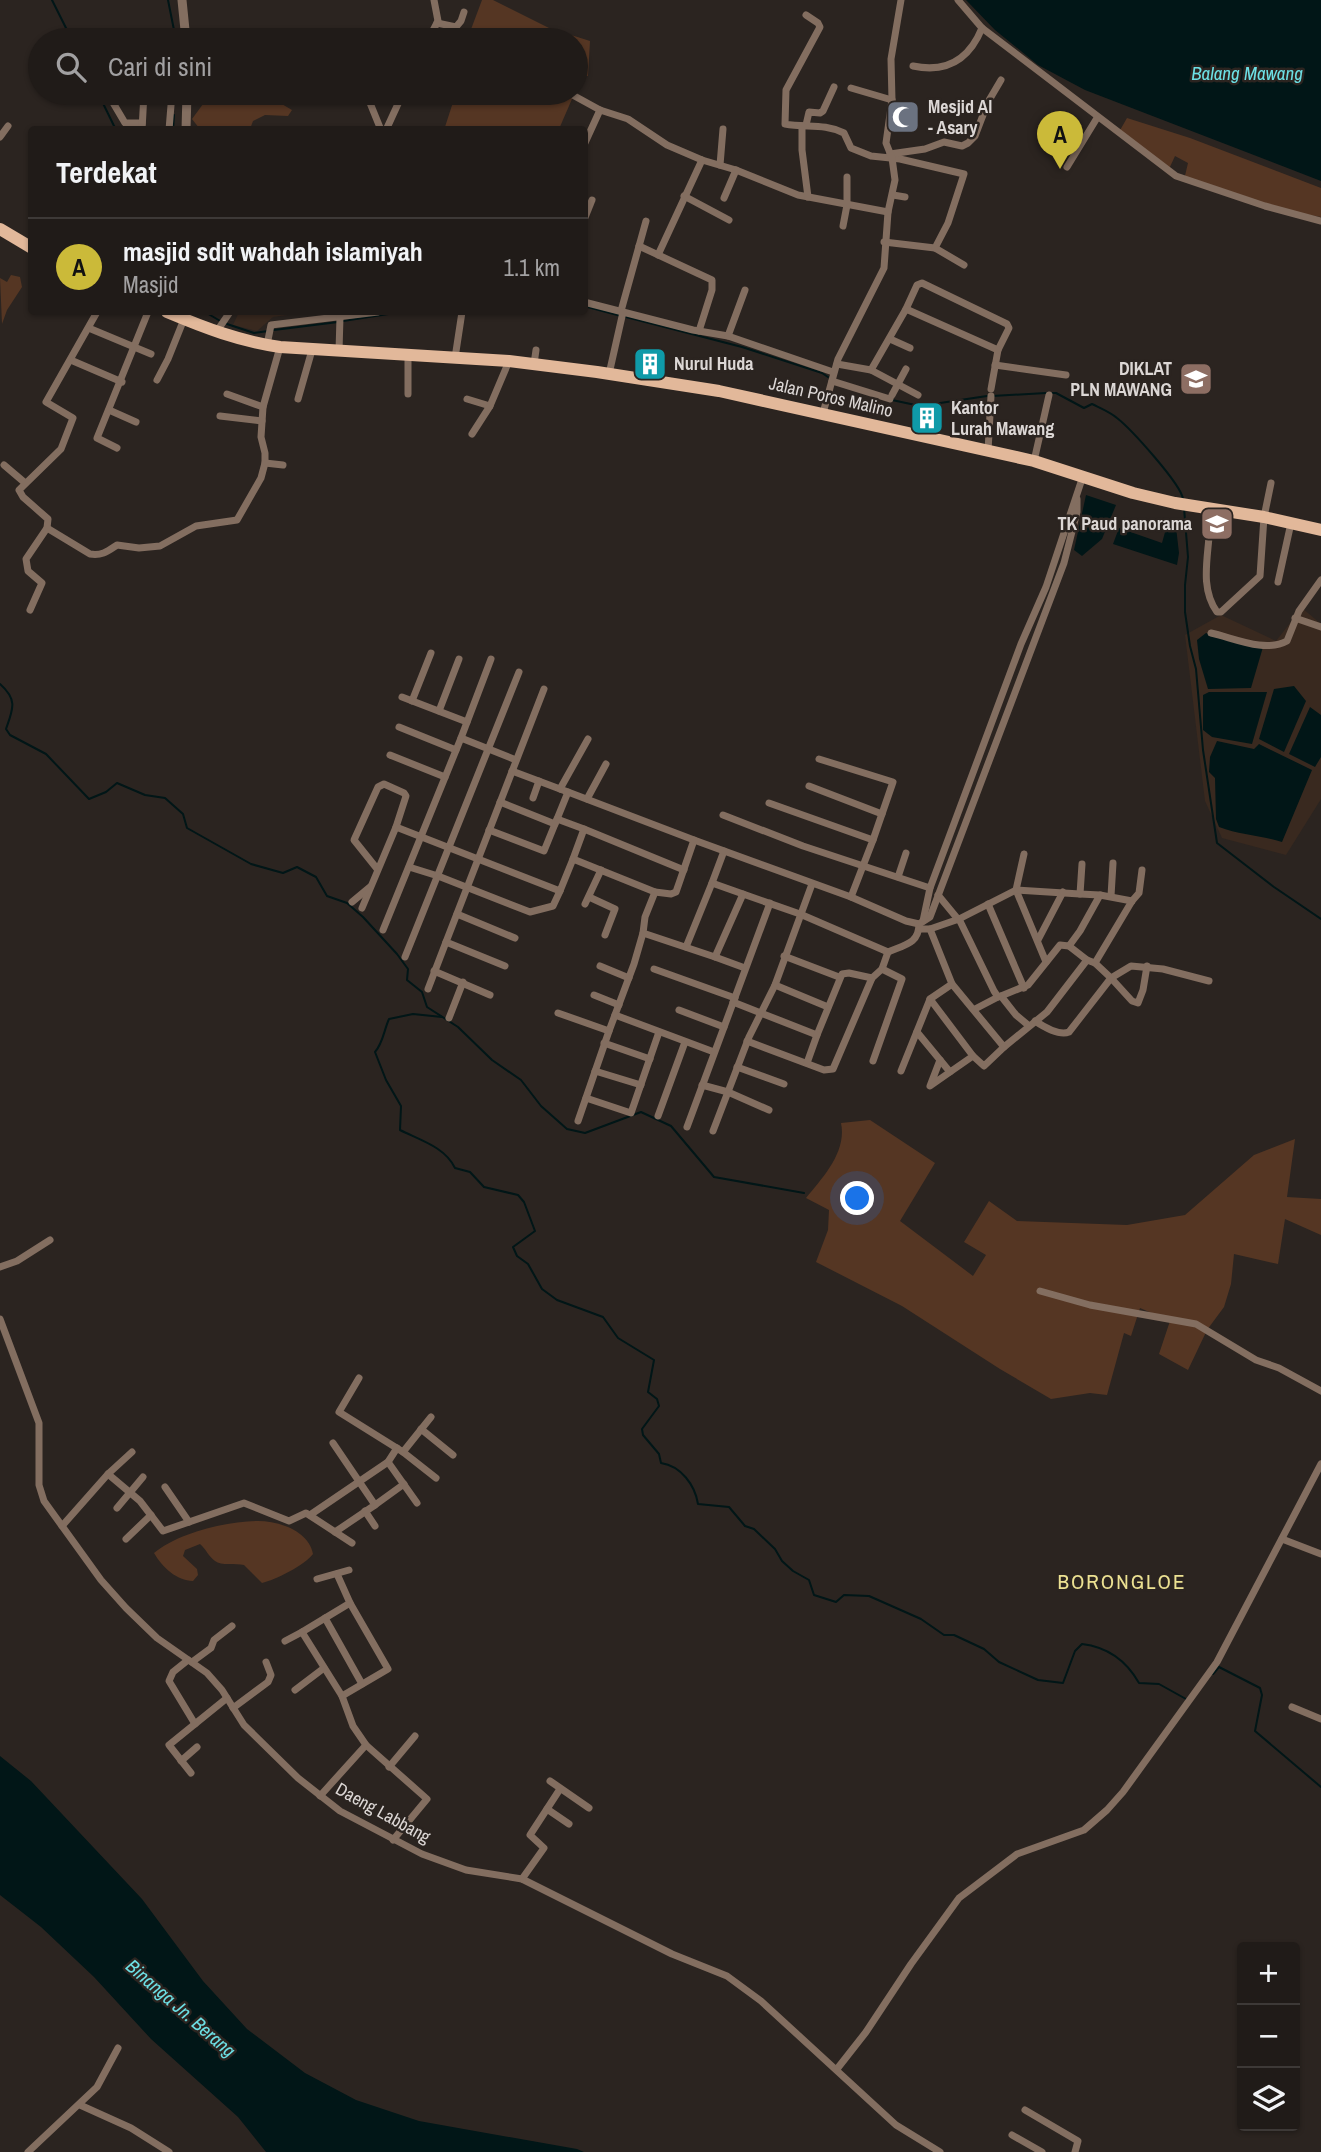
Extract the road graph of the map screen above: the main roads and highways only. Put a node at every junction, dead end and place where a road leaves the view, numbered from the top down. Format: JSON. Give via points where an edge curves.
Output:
{"nodes":[{"id":1,"x":0,"y":229,"type":"edge"},
{"id":2,"x":28,"y":246,"type":"edge"},
{"id":3,"x":174,"y":315,"type":"edge"},
{"id":4,"x":1321,"y":530,"type":"edge"}],
"edges":[{"from":1,"to":2,"type":"main road"},
{"from":3,"to":4,"type":"main road","name":"Jalan Poros Malino","via":[[221,326],[246,342],[509,361],[719,391],[1034,461],[1133,494]]}]}
